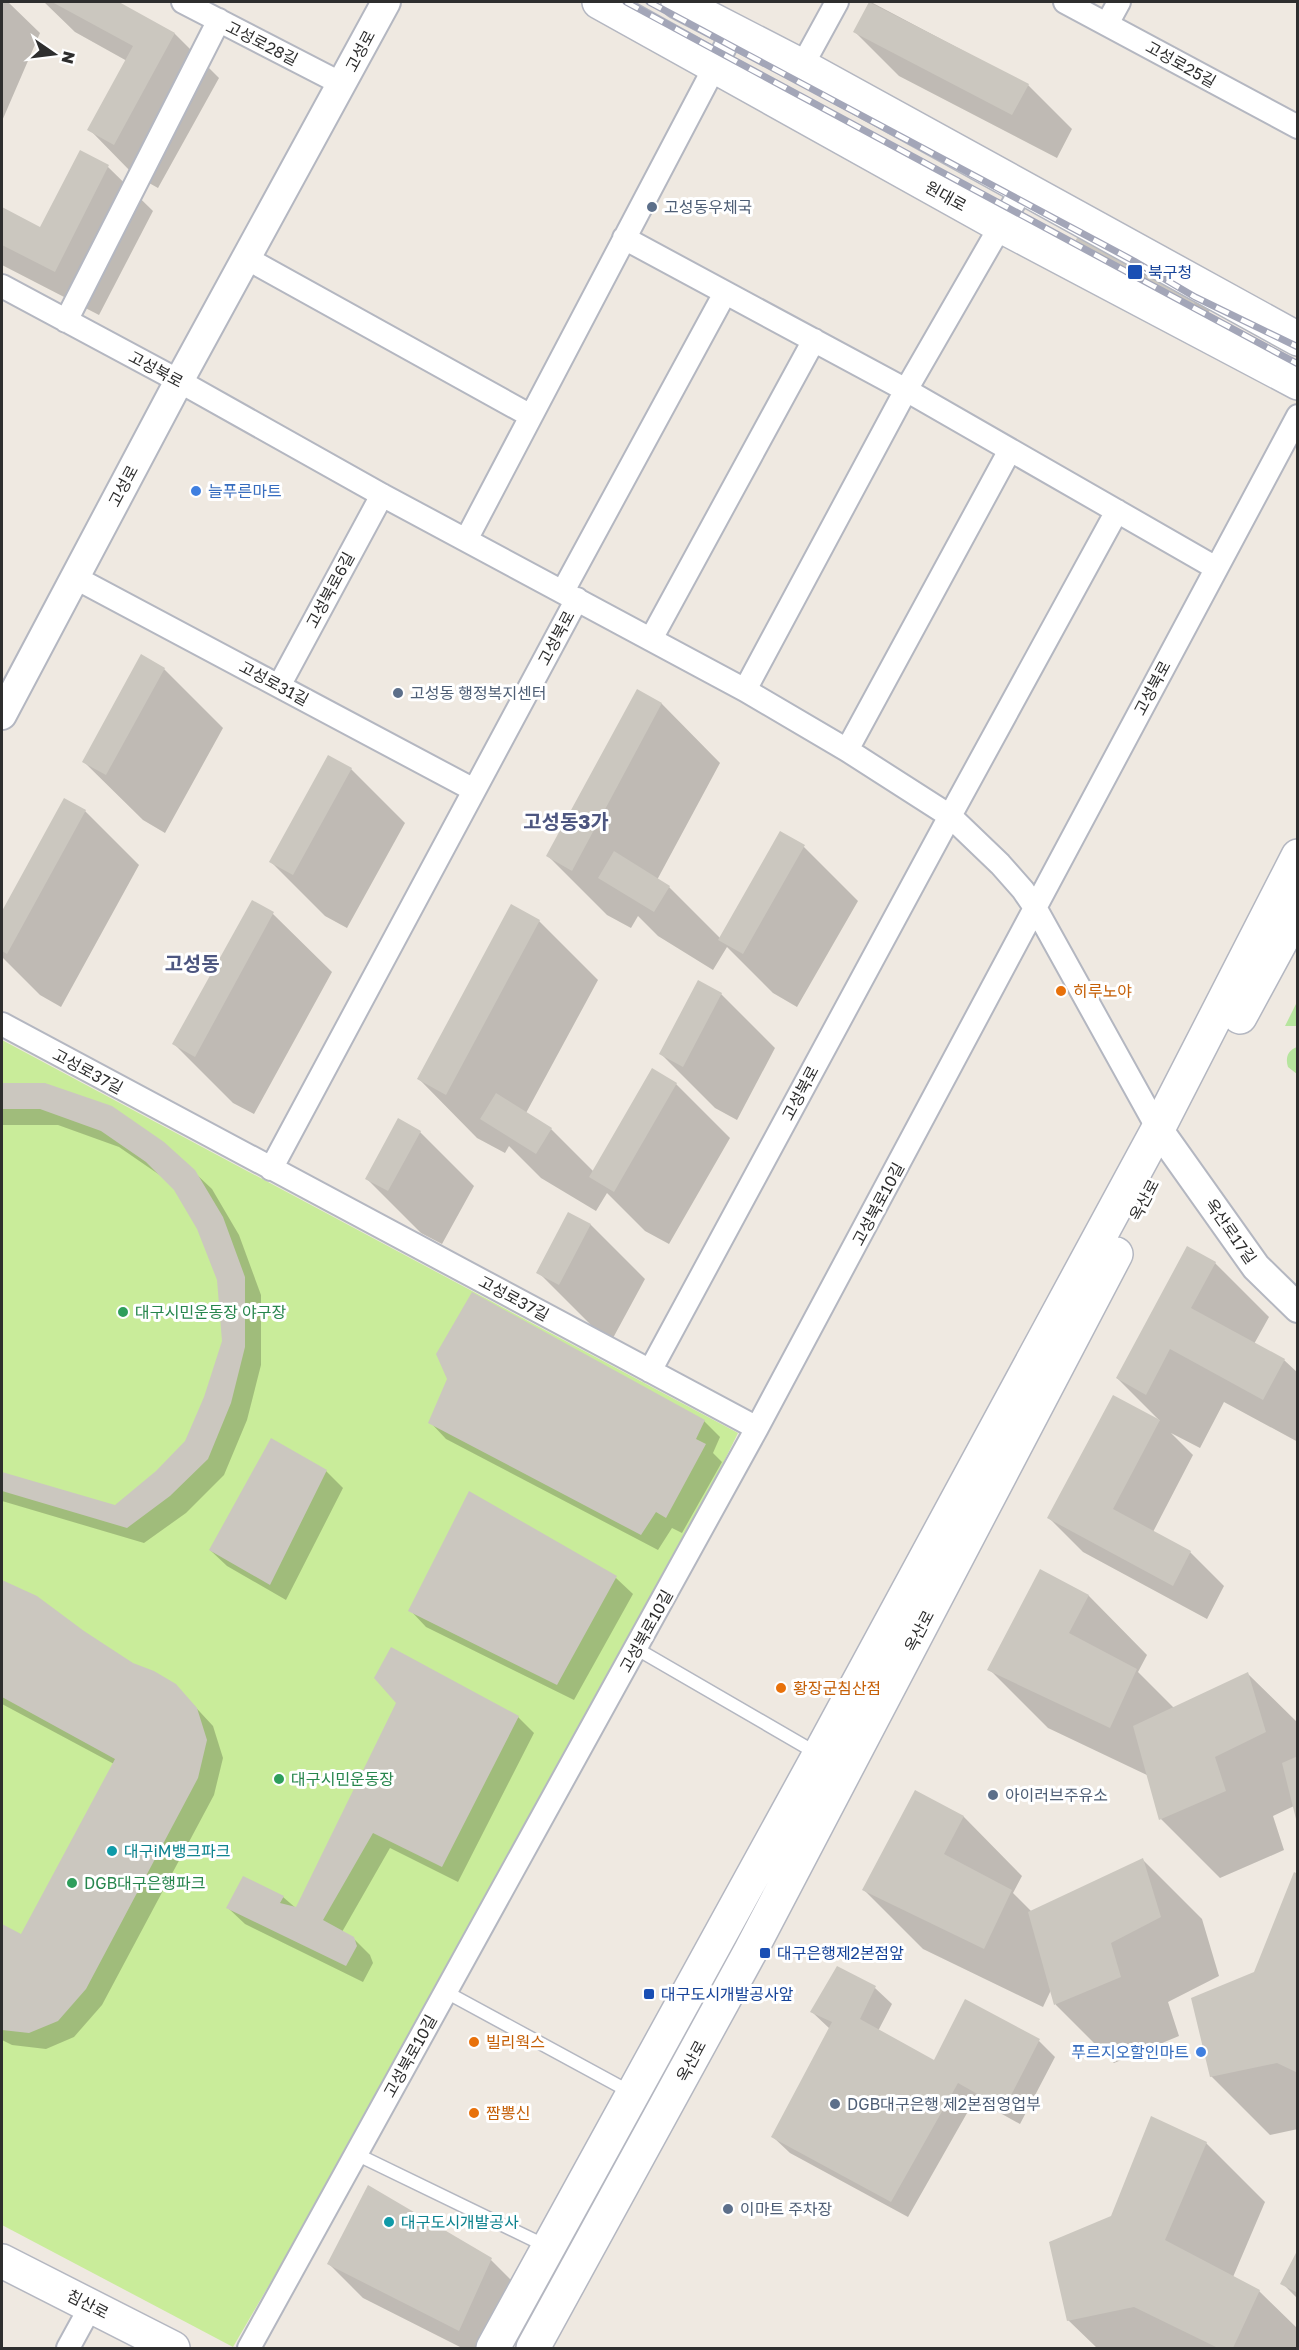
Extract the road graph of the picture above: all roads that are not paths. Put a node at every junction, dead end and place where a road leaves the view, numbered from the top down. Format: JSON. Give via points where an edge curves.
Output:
{"nodes":[{"id":1,"x":183,"y":2,"type":"edge"},
{"id":2,"x":386,"y":2,"type":"edge"},
{"id":3,"x":598,"y":2,"type":"edge"},
{"id":4,"x":678,"y":2,"type":"edge"},
{"id":5,"x":837,"y":2,"type":"edge"},
{"id":6,"x":1065,"y":2,"type":"edge"},
{"id":7,"x":1119,"y":2,"type":"edge"},
{"id":8,"x":219,"y":20,"type":"junction"},
{"id":9,"x":1107,"y":24,"type":"junction"},
{"id":10,"x":733,"y":32,"type":"junction"},
{"id":11,"x":802,"y":66,"type":"junction"},
{"id":12,"x":714,"y":67,"type":"junction"},
{"id":13,"x":342,"y":84,"type":"junction"},
{"id":14,"x":1298,"y":127,"type":"edge"},
{"id":15,"x":1023,"y":187,"type":"junction"},
{"id":16,"x":1001,"y":226,"type":"junction"},
{"id":17,"x":624,"y":238,"type":"junction"},
{"id":18,"x":246,"y":258,"type":"junction"},
{"id":19,"x":2,"y":286,"type":"edge"},
{"id":20,"x":725,"y":293,"type":"junction"},
{"id":21,"x":66,"y":321,"type":"junction"},
{"id":22,"x":1298,"y":339,"type":"edge"},
{"id":23,"x":814,"y":340,"type":"junction"},
{"id":24,"x":179,"y":381,"type":"junction"},
{"id":25,"x":1298,"y":383,"type":"edge"},
{"id":26,"x":906,"y":390,"type":"junction"},
{"id":27,"x":531,"y":416,"type":"junction"},
{"id":28,"x":1298,"y":416,"type":"edge"},
{"id":29,"x":1010,"y":450,"type":"junction"},
{"id":30,"x":382,"y":495,"type":"junction"},
{"id":31,"x":1117,"y":512,"type":"junction"},
{"id":32,"x":466,"y":540,"type":"junction"},
{"id":33,"x":1216,"y":568,"type":"junction"},
{"id":34,"x":74,"y":577,"type":"junction"},
{"id":35,"x":570,"y":595,"type":"junction"},
{"id":36,"x":651,"y":639,"type":"junction"},
{"id":37,"x":279,"y":686,"type":"junction"},
{"id":38,"x":745,"y":690,"type":"junction"},
{"id":39,"x":6,"y":697,"type":"edge"},
{"id":40,"x":847,"y":750,"type":"junction"},
{"id":41,"x":474,"y":790,"type":"junction"},
{"id":42,"x":950,"y":816,"type":"junction"},
{"id":43,"x":1298,"y":856,"type":"edge"},
{"id":44,"x":1036,"y":909,"type":"junction"},
{"id":45,"x":1298,"y":910,"type":"edge"},
{"id":46,"x":2,"y":1024,"type":"edge"},
{"id":47,"x":1165,"y":1138,"type":"junction"},
{"id":48,"x":271,"y":1169,"type":"junction"},
{"id":49,"x":1298,"y":1308,"type":"edge"},
{"id":50,"x":650,"y":1371,"type":"junction"},
{"id":51,"x":757,"y":1428,"type":"junction"},
{"id":52,"x":637,"y":1649,"type":"junction"},
{"id":53,"x":819,"y":1755,"type":"junction"},
{"id":54,"x":446,"y":1992,"type":"junction"},
{"id":55,"x":634,"y":2094,"type":"junction"},
{"id":56,"x":356,"y":2154,"type":"junction"},
{"id":57,"x":550,"y":2248,"type":"junction"},
{"id":58,"x":2,"y":2261,"type":"edge"},
{"id":59,"x":91,"y":2306,"type":"junction"},
{"id":60,"x":494,"y":2344,"type":"edge"},
{"id":61,"x":68,"y":2349,"type":"edge"},
{"id":62,"x":173,"y":2349,"type":"edge"},
{"id":63,"x":249,"y":2349,"type":"edge"},
{"id":64,"x":533,"y":2349,"type":"edge"}],
"edges":[{"from":1,"to":8,"type":"street","name":"고성로28길"},
{"from":2,"to":13,"type":"street","name":"고성로"},
{"from":3,"to":12,"type":"main road","name":"원대로"},
{"from":4,"to":10,"type":"main road"},
{"from":5,"to":11,"type":"street"},
{"from":6,"to":9,"type":"street","name":"고성로25길"},
{"from":7,"to":9,"type":"street"},
{"from":8,"to":13,"type":"street","name":"고성로28길"},
{"from":8,"to":21,"type":"street"},
{"from":9,"to":14,"type":"street","name":"고성로25길"},
{"from":10,"to":11,"type":"main road"},
{"from":10,"to":12,"type":"street"},
{"from":11,"to":15,"type":"main road"},
{"from":12,"to":16,"type":"main road","name":"원대로"},
{"from":12,"to":17,"type":"street"},
{"from":13,"to":18,"type":"street","name":"고성로"},
{"from":15,"to":16,"type":"street"},
{"from":15,"to":22,"type":"main road"},
{"from":16,"to":25,"type":"main road","name":"원대로"},
{"from":16,"to":26,"type":"street"},
{"from":17,"to":20,"type":"street"},
{"from":17,"to":27,"type":"street"},
{"from":18,"to":24,"type":"street","name":"고성로"},
{"from":18,"to":27,"type":"street"},
{"from":19,"to":21,"type":"street","name":"고성북로"},
{"from":20,"to":23,"type":"street"},
{"from":20,"to":35,"type":"street","name":"고성북로"},
{"from":21,"to":24,"type":"street","name":"고성북로"},
{"from":23,"to":26,"type":"street"},
{"from":23,"to":36,"type":"street"},
{"from":24,"to":30,"type":"street","name":"고성북로"},
{"from":24,"to":34,"type":"street","name":"고성로"},
{"from":26,"to":29,"type":"street"},
{"from":26,"to":38,"type":"street"},
{"from":27,"to":32,"type":"street"},
{"from":28,"to":33,"type":"street","name":"고성북로"},
{"from":29,"to":31,"type":"street"},
{"from":29,"to":40,"type":"street"},
{"from":30,"to":32,"type":"street","name":"고성북로"},
{"from":30,"to":37,"type":"street","name":"고성북로6길"},
{"from":31,"to":33,"type":"street"},
{"from":31,"to":42,"type":"street","name":"고성북로"},
{"from":32,"to":35,"type":"street","name":"고성북로"},
{"from":33,"to":44,"type":"street","name":"고성북로"},
{"from":34,"to":37,"type":"street","name":"고성로31길"},
{"from":34,"to":39,"type":"street","name":"고성로"},
{"from":35,"to":36,"type":"street","name":"고성북로"},
{"from":35,"to":41,"type":"street","name":"고성북로"},
{"from":36,"to":38,"type":"street","name":"고성북로"},
{"from":37,"to":41,"type":"street","name":"고성로31길"},
{"from":38,"to":40,"type":"street","name":"고성북로"},
{"from":40,"to":42,"type":"street","name":"고성북로"},
{"from":41,"to":48,"type":"street","name":"고성북로"},
{"from":42,"to":44,"type":"street","name":"고성북로","via":[[1000,864]]},
{"from":42,"to":50,"type":"street","name":"고성북로"},
{"from":43,"to":47,"type":"main road","name":"옥산로"},
{"from":44,"to":47,"type":"street","name":"고성북로"},
{"from":44,"to":51,"type":"street","name":"고성북로10길"},
{"from":45,"to":47,"type":"main road","name":"옥산로"},
{"from":46,"to":48,"type":"street","name":"고성로37길"},
{"from":47,"to":49,"type":"street","name":"옥산로17길","via":[[1256,1267]]},
{"from":47,"to":53,"type":"main road","name":"옥산로"},
{"from":47,"to":64,"type":"main road","name":"옥산로","via":[[767,1921]]},
{"from":48,"to":50,"type":"street","name":"고성로37길"},
{"from":50,"to":51,"type":"street","name":"고성로37길"},
{"from":51,"to":52,"type":"street","name":"고성북로10길"},
{"from":52,"to":53,"type":"lane"},
{"from":52,"to":54,"type":"street","name":"고성북로10길"},
{"from":53,"to":55,"type":"main road","name":"옥산로"},
{"from":54,"to":55,"type":"lane"},
{"from":54,"to":56,"type":"street","name":"고성북로10길"},
{"from":55,"to":57,"type":"main road","name":"옥산로"},
{"from":56,"to":57,"type":"lane"},
{"from":56,"to":63,"type":"street","name":"고성북로10길"},
{"from":57,"to":60,"type":"main road","name":"옥산로"},
{"from":58,"to":59,"type":"main road","name":"침산로"},
{"from":59,"to":61,"type":"street"},
{"from":59,"to":62,"type":"main road","name":"침산로"}]}
